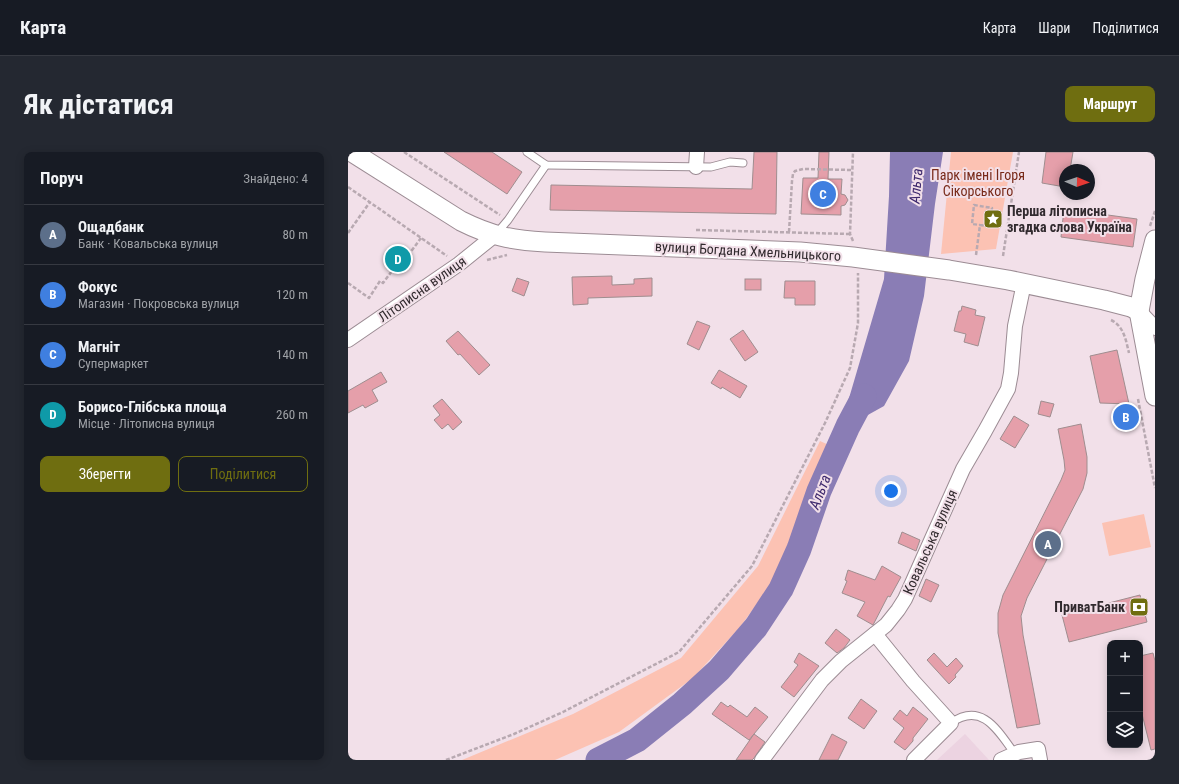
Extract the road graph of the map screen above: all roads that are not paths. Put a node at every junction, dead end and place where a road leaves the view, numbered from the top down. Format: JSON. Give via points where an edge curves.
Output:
{"nodes":[{"id":1,"x":352,"y":152,"type":"edge"},
{"id":2,"x":527,"y":152,"type":"edge"},
{"id":3,"x":697,"y":152,"type":"edge"},
{"id":4,"x":743,"y":163,"type":"dead end"},
{"id":5,"x":546,"y":165,"type":"junction"},
{"id":6,"x":696,"y":166,"type":"junction"},
{"id":7,"x":495,"y":235,"type":"junction"},
{"id":8,"x":1155,"y":240,"type":"edge"},
{"id":9,"x":1024,"y":283,"type":"junction"},
{"id":10,"x":1139,"y":311,"type":"junction"},
{"id":11,"x":1155,"y":328,"type":"edge"},
{"id":12,"x":348,"y":340,"type":"edge"},
{"id":13,"x":1155,"y":396,"type":"edge"},
{"id":14,"x":875,"y":634,"type":"junction"},
{"id":15,"x":951,"y":723,"type":"junction"},
{"id":16,"x":1015,"y":754,"type":"junction"},
{"id":17,"x":1039,"y":754,"type":"edge"},
{"id":18,"x":762,"y":760,"type":"edge"},
{"id":19,"x":914,"y":760,"type":"edge"},
{"id":20,"x":1000,"y":760,"type":"edge"}],
"edges":[{"from":1,"to":7,"type":"main road","name":"вулиця Богдана Хмельницького","via":[[448,213]]},
{"from":2,"to":5,"type":"lane"},
{"from":3,"to":6,"type":"street"},
{"from":4,"to":6,"type":"lane"},
{"from":5,"to":6,"type":"lane"},
{"from":5,"to":7,"type":"lane"},
{"from":7,"to":9,"type":"main road","name":"вулиця Богдана Хмельницького","via":[[545,242],[800,252],[864,264],[949,270]]},
{"from":7,"to":12,"type":"street","name":"Літописна вулиця","via":[[459,264]]},
{"from":8,"to":10,"type":"main road"},
{"from":9,"to":10,"type":"main road","name":"вулиця Богдана Хмельницького","via":[[1104,300]]},
{"from":9,"to":14,"type":"street","name":"Ковальська вулиця","via":[[1015,326],[1010,381],[1006,392],[962,468],[905,599],[892,619]]},
{"from":10,"to":11,"type":"street","name":"вулиця Богдана Хмельницького"},
{"from":10,"to":13,"type":"main road"},
{"from":14,"to":15,"type":"street"},
{"from":14,"to":18,"type":"street","name":"Ковальська вулиця","via":[[822,680]]},
{"from":15,"to":16,"type":"lane","via":[[964,716],[978,716],[996,729]]},
{"from":15,"to":19,"type":"street"},
{"from":16,"to":17,"type":"street"},
{"from":16,"to":20,"type":"street"}]}
